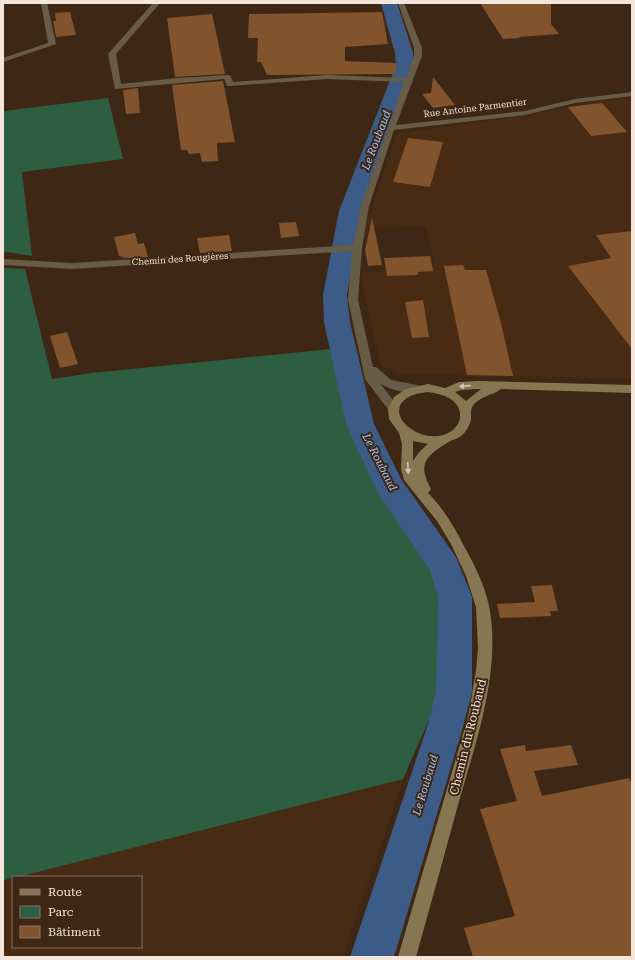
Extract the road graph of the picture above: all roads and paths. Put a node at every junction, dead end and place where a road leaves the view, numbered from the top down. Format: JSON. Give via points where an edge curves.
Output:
{"nodes":[{"id":1,"x":44,"y":3,"type":"edge"},
{"id":2,"x":157,"y":3,"type":"edge"},
{"id":3,"x":401,"y":3,"type":"edge"},
{"id":4,"x":3,"y":60,"type":"edge"},
{"id":5,"x":409,"y":80,"type":"junction"},
{"id":6,"x":632,"y":94,"type":"edge"},
{"id":7,"x":391,"y":128,"type":"junction"},
{"id":8,"x":353,"y":248,"type":"junction"},
{"id":9,"x":3,"y":262,"type":"edge"},
{"id":10,"x":366,"y":361,"type":"junction"},
{"id":11,"x":515,"y":387,"type":"junction"},
{"id":12,"x":417,"y":389,"type":"junction"},
{"id":13,"x":632,"y":389,"type":"edge"},
{"id":14,"x":445,"y":392,"type":"junction"},
{"id":15,"x":394,"y":409,"type":"junction"},
{"id":16,"x":465,"y":410,"type":"junction"},
{"id":17,"x":403,"y":430,"type":"junction"},
{"id":18,"x":444,"y":440,"type":"junction"},
{"id":19,"x":430,"y":501,"type":"junction"},
{"id":20,"x":407,"y":957,"type":"edge"}],
"edges":[{"from":1,"to":4,"type":"street","via":[[52,44]]},
{"from":2,"to":5,"type":"street","via":[[112,54],[118,87],[227,77],[230,84],[328,77]]},
{"from":3,"to":5,"type":"street","via":[[418,48],[418,56]]},
{"from":5,"to":7,"type":"street"},
{"from":6,"to":7,"type":"street","name":"Rue Antoine Parmentier","via":[[575,100],[525,113]]},
{"from":7,"to":8,"type":"street"},
{"from":8,"to":9,"type":"street","name":"Chemin des Rougières","via":[[72,266]]},
{"from":8,"to":10,"type":"street","via":[[353,300]]},
{"from":10,"to":12,"type":"street","via":[[383,382]]},
{"from":10,"to":15,"type":"street","via":[[370,379]]},
{"from":11,"to":13,"type":"street"},
{"from":11,"to":14,"type":"street","one_way":true,"via":[[466,385]]},
{"from":11,"to":16,"type":"street","via":[[494,388],[484,392]]},
{"from":12,"to":14,"type":"street","via":[[428,388]]},
{"from":12,"to":15,"type":"street","via":[[400,397]]},
{"from":14,"to":16,"type":"street","via":[[457,398]]},
{"from":15,"to":17,"type":"street","via":[[394,420]]},
{"from":16,"to":18,"type":"street","via":[[466,422],[462,430]]},
{"from":17,"to":18,"type":"street","via":[[408,435],[420,439]]},
{"from":17,"to":19,"type":"street","name":"Chemin du Roubaud","one_way":true,"via":[[409,444],[410,479]]},
{"from":18,"to":19,"type":"street","name":"Chemin du Roubaud","via":[[426,450],[418,468],[418,478],[424,485]]},
{"from":19,"to":20,"type":"street","name":"Chemin du Roubaud","via":[[446,523],[466,560],[482,603],[486,644],[482,686],[471,732]]}]}
